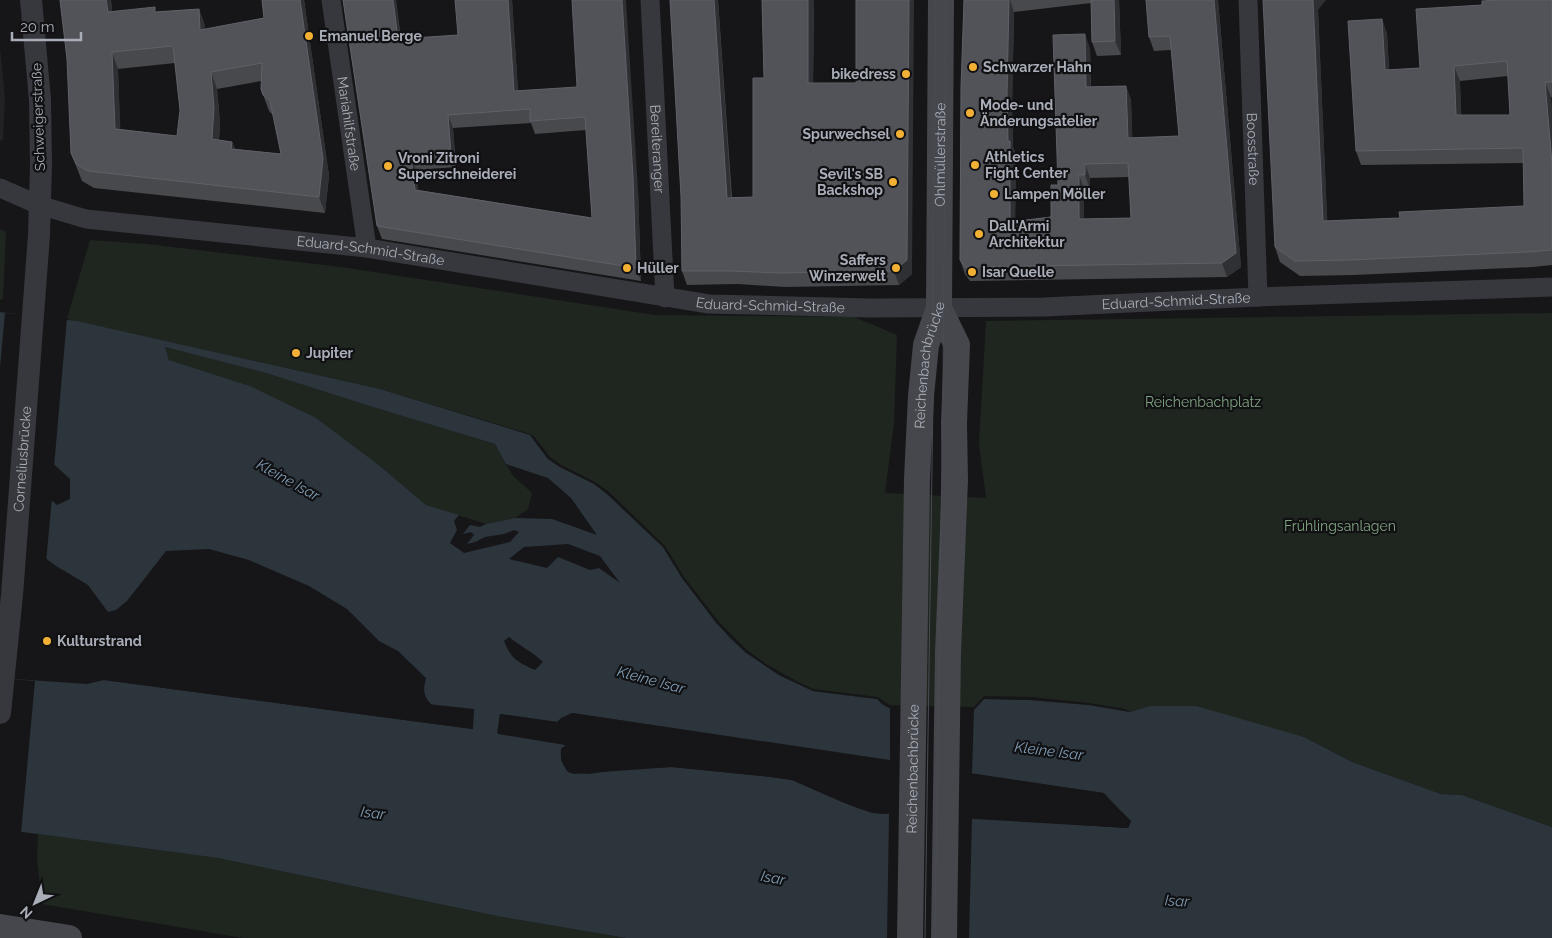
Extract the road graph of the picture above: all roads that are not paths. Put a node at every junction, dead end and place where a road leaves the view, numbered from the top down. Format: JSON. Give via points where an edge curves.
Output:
{"nodes":[{"id":1,"x":31,"y":0,"type":"edge"},
{"id":2,"x":331,"y":0,"type":"edge"},
{"id":3,"x":650,"y":0,"type":"edge"},
{"id":4,"x":941,"y":0,"type":"edge"},
{"id":5,"x":1248,"y":0,"type":"edge"},
{"id":6,"x":0,"y":188,"type":"edge"},
{"id":7,"x":38,"y":205,"type":"junction"},
{"id":8,"x":366,"y":248,"type":"junction"},
{"id":9,"x":1552,"y":287,"type":"edge"},
{"id":10,"x":1258,"y":297,"type":"junction"},
{"id":11,"x":665,"y":298,"type":"junction"},
{"id":12,"x":939,"y":308,"type":"junction"},
{"id":13,"x":0,"y":713,"type":"edge"},
{"id":14,"x":0,"y":927,"type":"edge"},
{"id":15,"x":70,"y":938,"type":"edge"},
{"id":16,"x":910,"y":938,"type":"edge"},
{"id":17,"x":944,"y":938,"type":"edge"}],
"edges":[{"from":1,"to":7,"type":"street","name":"Schweigerstraße","via":[[40,100]]},
{"from":2,"to":8,"type":"street","name":"Mariahilfstraße"},
{"from":3,"to":11,"type":"street","name":"Bereiteranger"},
{"from":4,"to":12,"type":"main road","name":"Ohlmüllerstraße"},
{"from":5,"to":10,"type":"street","name":"Boosstraße"},
{"from":6,"to":7,"type":"street","name":"Eduard-Schmid-Straße"},
{"from":7,"to":8,"type":"street","name":"Eduard-Schmid-Straße","via":[[86,219]]},
{"from":7,"to":13,"type":"street","name":"Corneliusbrücke","via":[[34,316]]},
{"from":8,"to":11,"type":"street","name":"Eduard-Schmid-Straße"},
{"from":9,"to":10,"type":"street","name":"Eduard-Schmid-Straße"},
{"from":10,"to":12,"type":"street","name":"Eduard-Schmid-Straße","via":[[1044,307]]},
{"from":11,"to":12,"type":"street","name":"Eduard-Schmid-Straße","via":[[709,304]]},
{"from":12,"to":16,"type":"main road","name":"Reichenbachbrücke","via":[[926,345],[917,479]]},
{"from":12,"to":17,"type":"main road","name":"Reichenbachbrücke","via":[[957,345]]},
{"from":14,"to":15,"type":"main road"}]}
